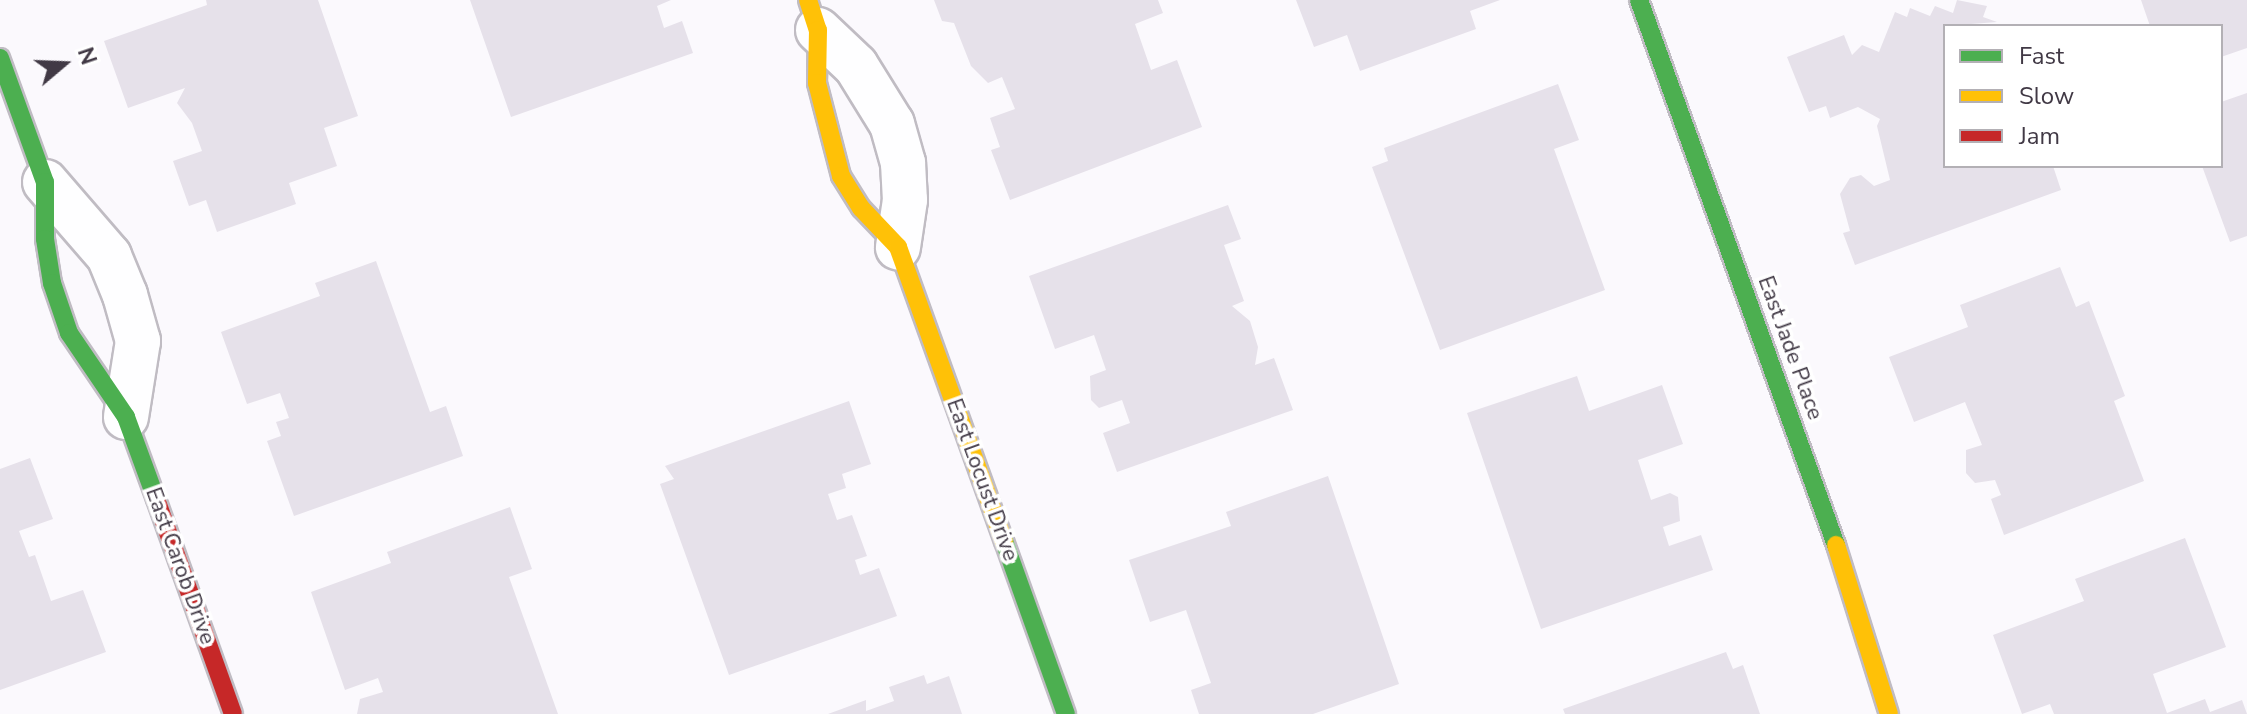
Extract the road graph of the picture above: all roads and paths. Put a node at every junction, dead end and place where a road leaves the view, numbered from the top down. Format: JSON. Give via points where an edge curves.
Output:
{"nodes":[{"id":1,"x":1639,"y":0,"type":"edge"},
{"id":2,"x":813,"y":15,"type":"edge"},
{"id":3,"x":0,"y":58,"type":"edge"},
{"id":4,"x":45,"y":182,"type":"junction"},
{"id":5,"x":898,"y":247,"type":"junction"},
{"id":6,"x":126,"y":417,"type":"junction"},
{"id":7,"x":233,"y":714,"type":"edge"},
{"id":8,"x":1066,"y":714,"type":"edge"},
{"id":9,"x":1889,"y":714,"type":"edge"}],
"edges":[{"from":1,"to":9,"type":"street","name":"East Jade Place","via":[[1866,629]]},
{"from":2,"to":5,"type":"street","name":"East Locust Drive","via":[[817,83],[841,176],[861,208]]},
{"from":2,"to":5,"type":"street","name":"East Locust Drive","via":[[856,66],[892,124],[904,175]]},
{"from":3,"to":4,"type":"street","name":"East Carob Drive"},
{"from":4,"to":6,"type":"street","name":"East Carob Drive","via":[[45,239],[64,320],[92,373]]},
{"from":4,"to":6,"type":"street","name":"East Carob Drive","via":[[109,256],[125,295],[138,341]]},
{"from":5,"to":8,"type":"street","name":"East Locust Drive"},
{"from":6,"to":7,"type":"street","name":"East Carob Drive"}]}
